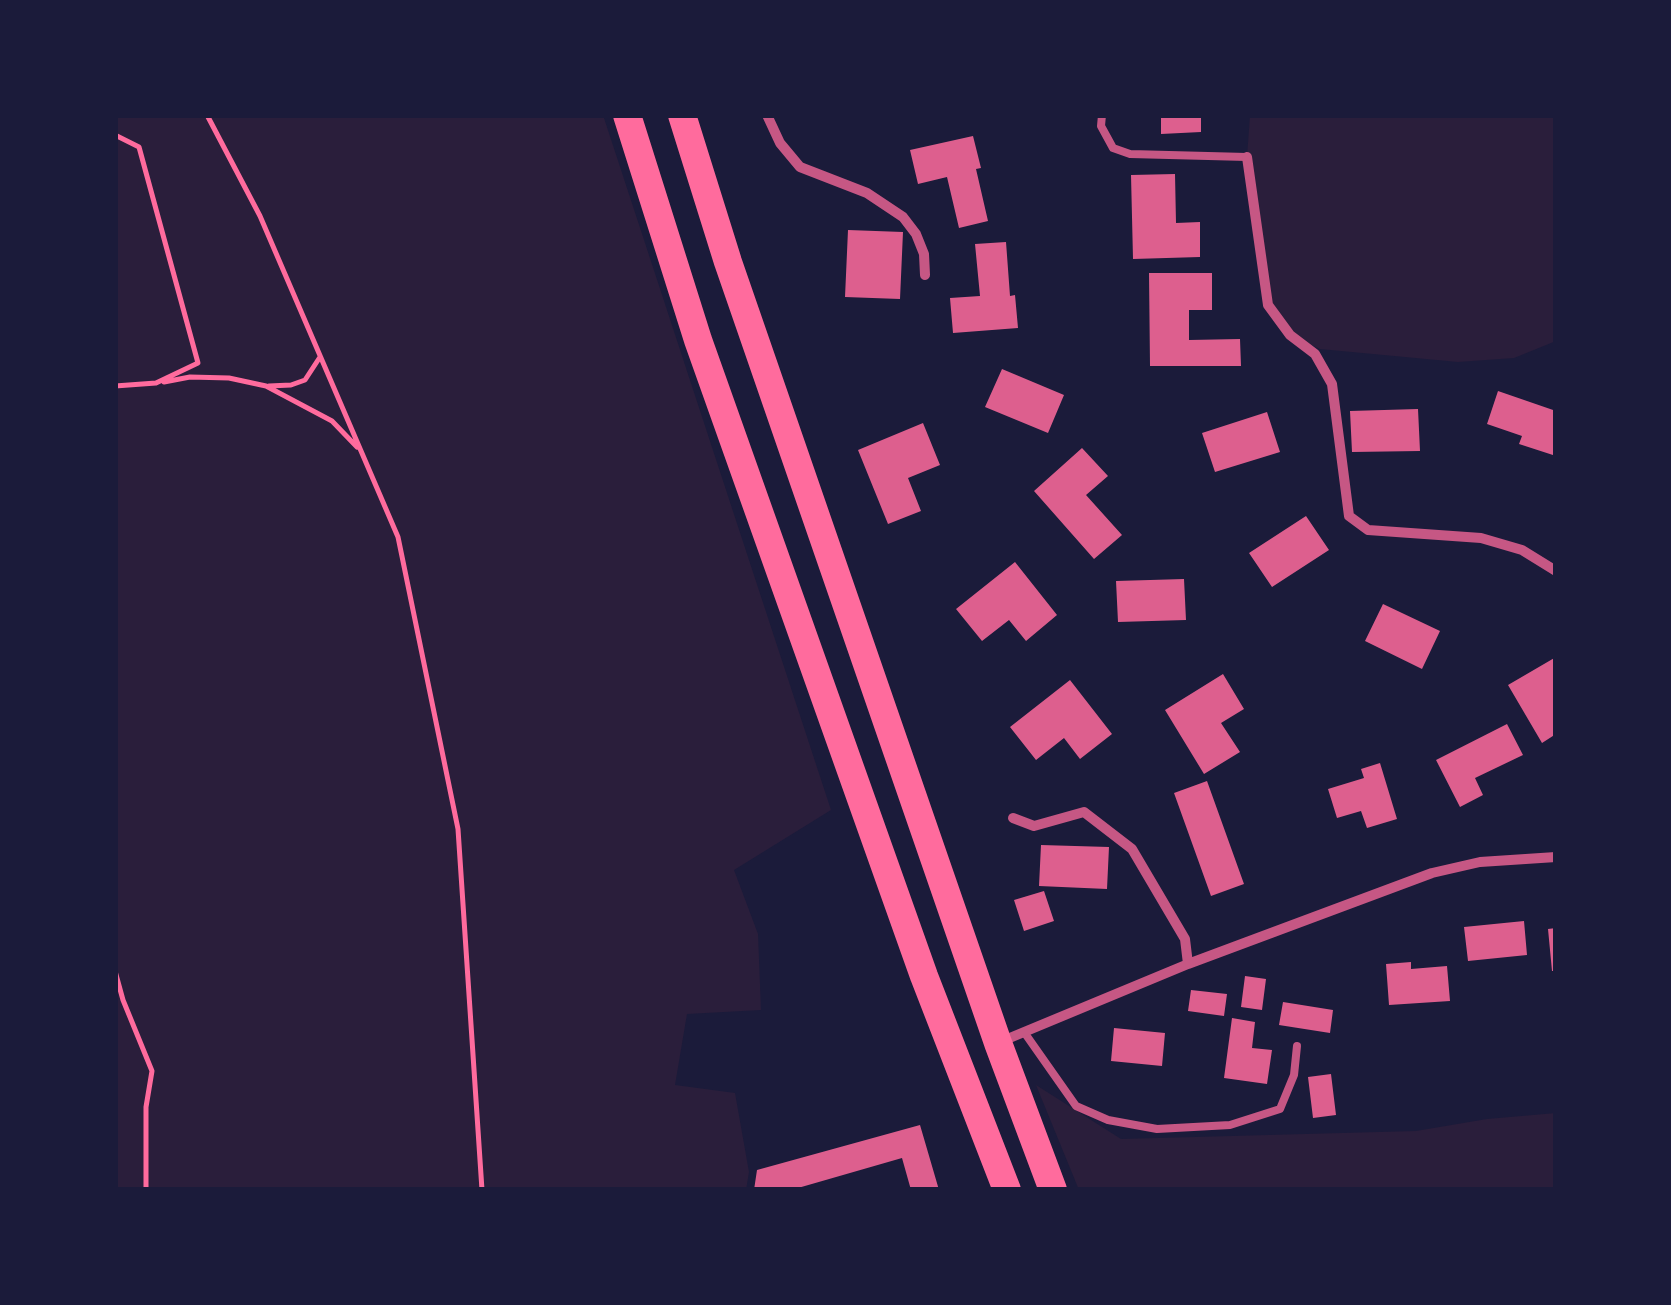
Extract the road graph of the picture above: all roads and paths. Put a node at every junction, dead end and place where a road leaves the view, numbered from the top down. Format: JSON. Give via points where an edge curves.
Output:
{"nodes":[{"id":1,"x":206,"y":115,"type":"edge"},
{"id":2,"x":627,"y":115,"type":"edge"},
{"id":3,"x":682,"y":115,"type":"edge"},
{"id":4,"x":767,"y":115,"type":"edge"},
{"id":5,"x":1102,"y":115,"type":"edge"},
{"id":6,"x":115,"y":135,"type":"edge"},
{"id":7,"x":1247,"y":156,"type":"joint"},
{"id":8,"x":925,"y":275,"type":"dead end"},
{"id":9,"x":320,"y":357,"type":"junction"},
{"id":10,"x":156,"y":384,"type":"junction"},
{"id":11,"x":115,"y":386,"type":"edge"},
{"id":12,"x":266,"y":386,"type":"junction"},
{"id":13,"x":362,"y":453,"type":"junction"},
{"id":14,"x":1556,"y":572,"type":"edge"},
{"id":15,"x":1013,"y":818,"type":"dead end"},
{"id":16,"x":1556,"y":857,"type":"edge"},
{"id":17,"x":1188,"y":964,"type":"junction"},
{"id":18,"x":115,"y":970,"type":"edge"},
{"id":19,"x":1024,"y":1032,"type":"junction"},
{"id":20,"x":998,"y":1043,"type":"junction"},
{"id":21,"x":1298,"y":1046,"type":"dead end"},
{"id":22,"x":146,"y":1190,"type":"edge"},
{"id":23,"x":482,"y":1190,"type":"edge"},
{"id":24,"x":1007,"y":1190,"type":"edge"},
{"id":25,"x":1053,"y":1190,"type":"edge"}],
"edges":[{"from":1,"to":9,"type":"path","via":[[260,216]]},
{"from":2,"to":24,"type":"highway","via":[[698,340]]},
{"from":3,"to":20,"type":"highway"},
{"from":4,"to":8,"type":"street","via":[[800,167],[867,192],[903,217],[924,254]]},
{"from":5,"to":7,"type":"lane","via":[[1113,148],[1130,154]]},
{"from":6,"to":10,"type":"path","via":[[139,147],[198,362]]},
{"from":7,"to":14,"type":"street","via":[[1268,305],[1315,354],[1332,384],[1349,516],[1368,530],[1480,538],[1522,550]]},
{"from":9,"to":12,"type":"path","via":[[305,380]]},
{"from":9,"to":13,"type":"path"},
{"from":10,"to":11,"type":"path"},
{"from":10,"to":12,"type":"path","via":[[190,377]]},
{"from":12,"to":13,"type":"path","via":[[332,422]]},
{"from":13,"to":23,"type":"path","via":[[398,537],[458,829]]},
{"from":15,"to":17,"type":"street","via":[[1034,826],[1084,812],[1132,849],[1185,939]]},
{"from":16,"to":17,"type":"street","via":[[1432,873]]},
{"from":17,"to":19,"type":"street"},
{"from":18,"to":22,"type":"path","via":[[152,1072]]},
{"from":19,"to":20,"type":"street"},
{"from":19,"to":21,"type":"lane","via":[[1076,1106],[1157,1129],[1230,1126],[1280,1109]]},
{"from":20,"to":25,"type":"highway"}]}
